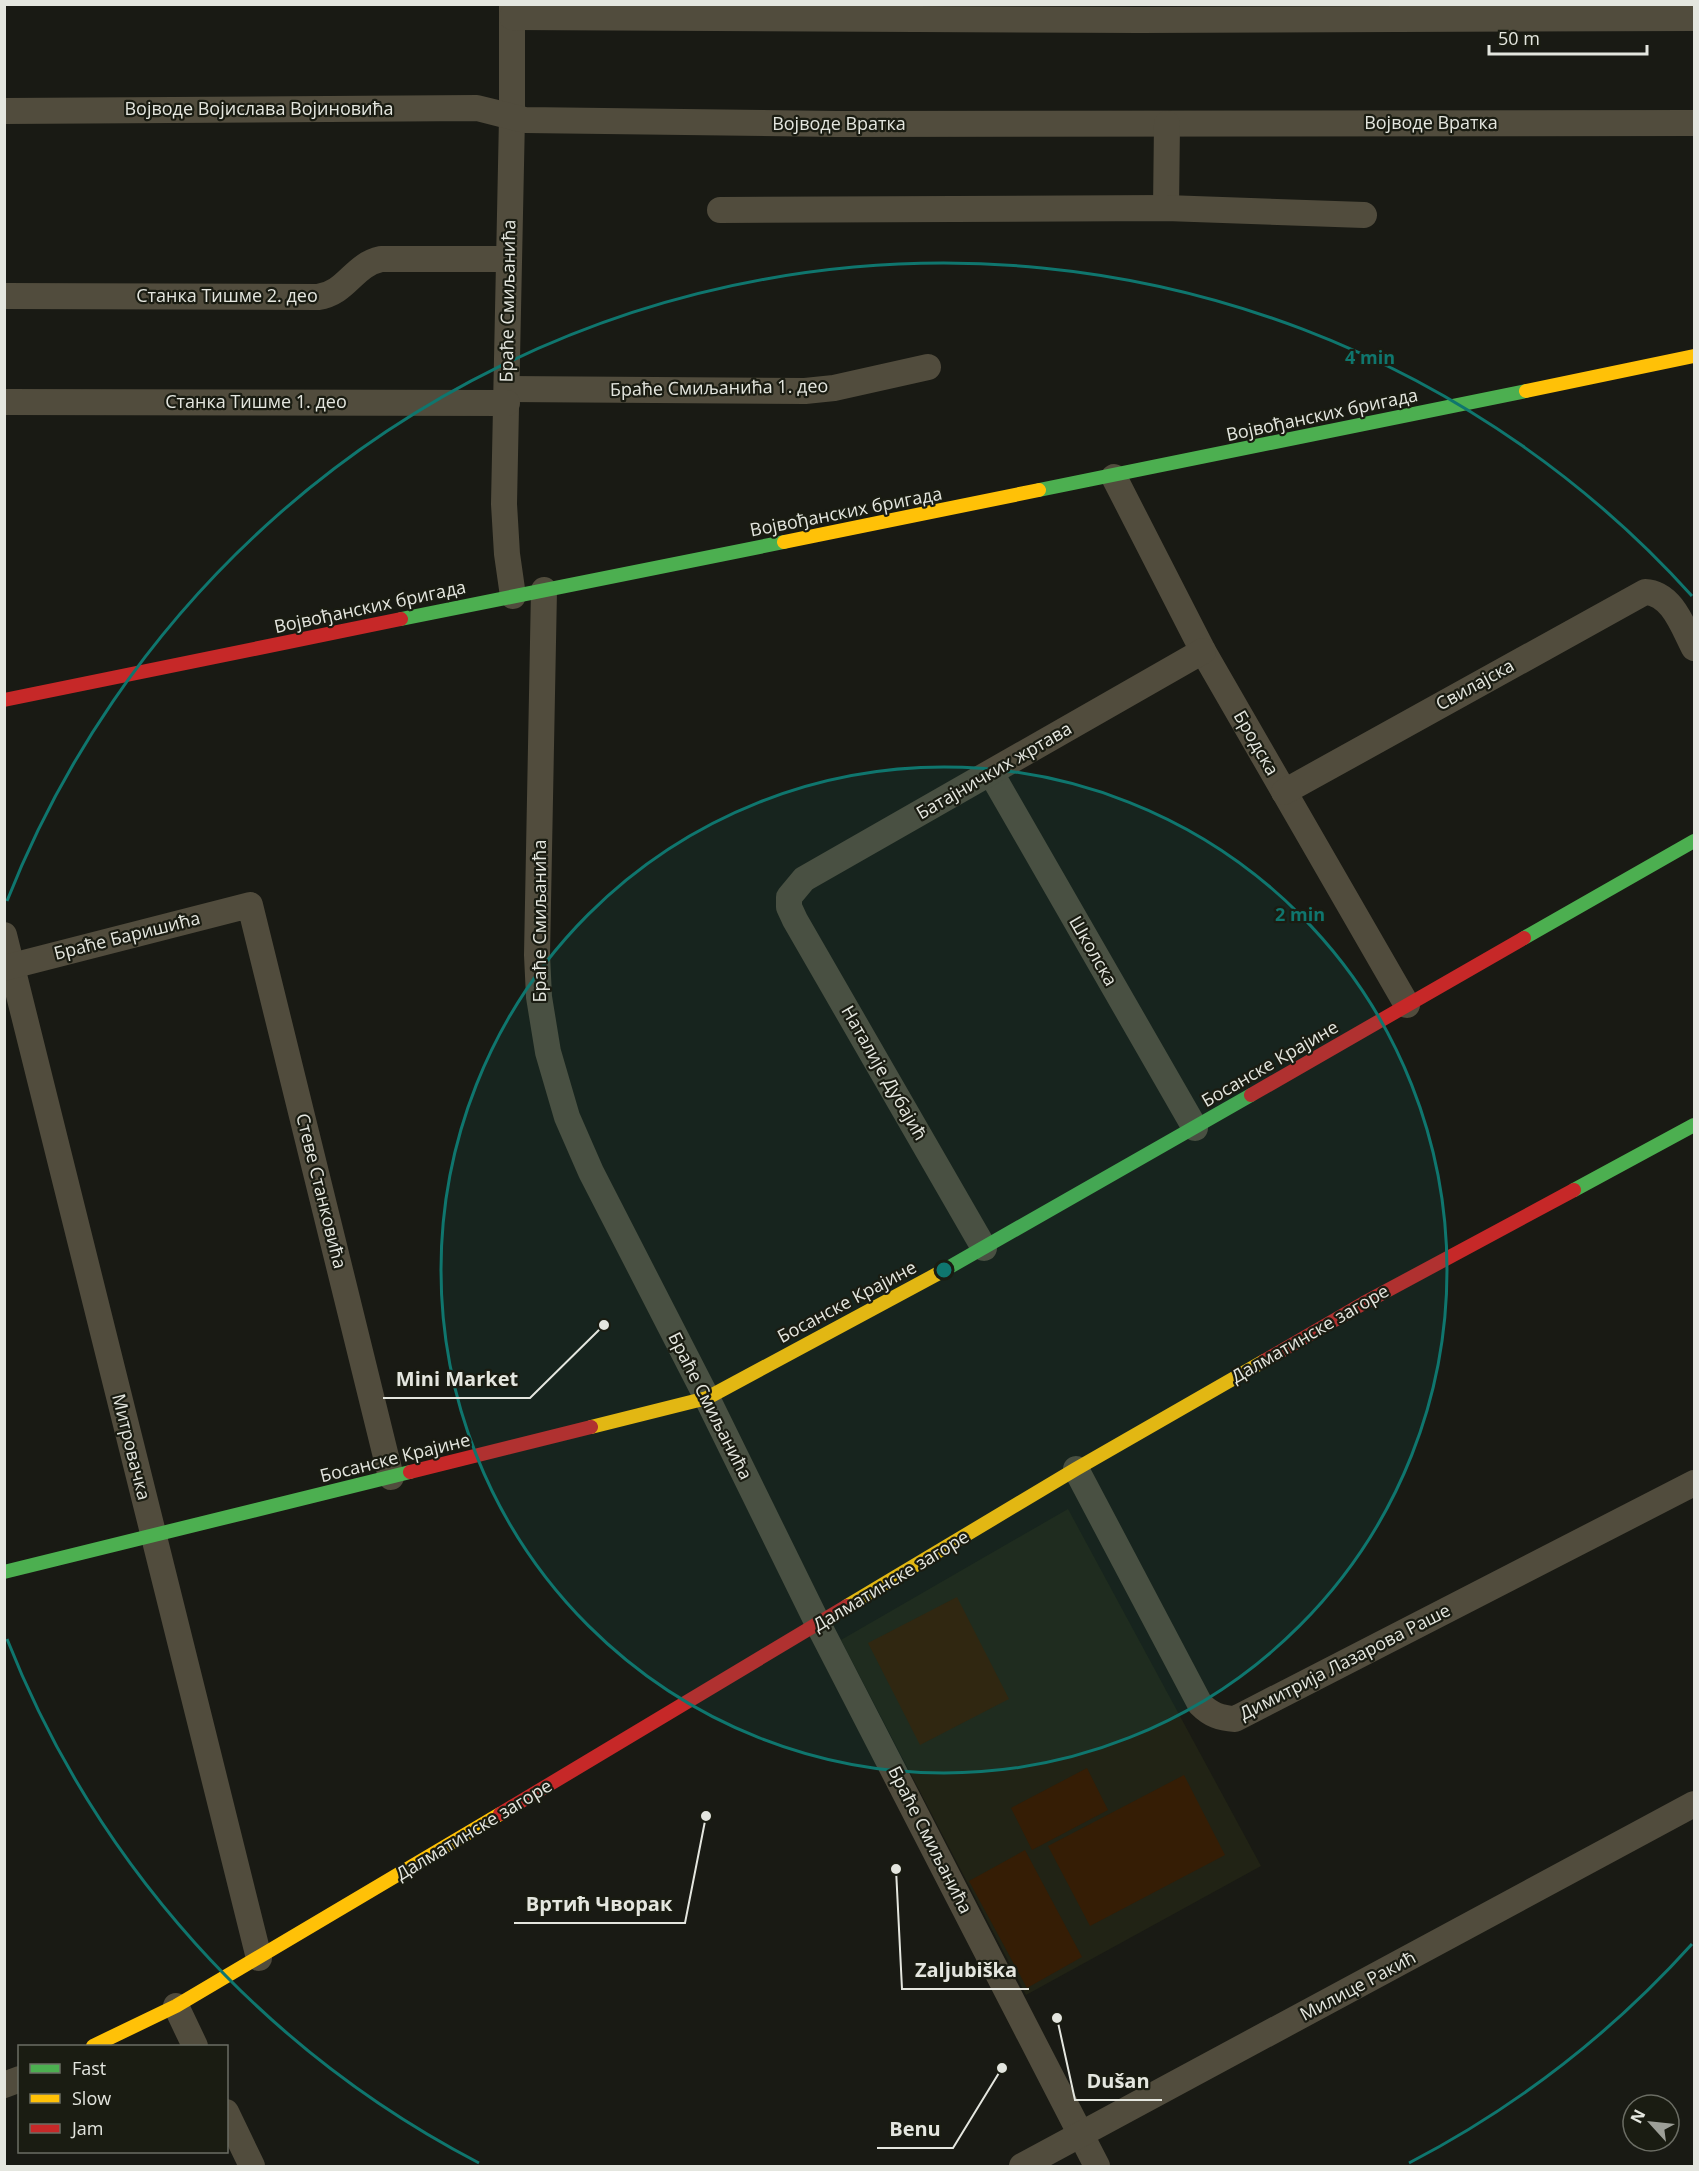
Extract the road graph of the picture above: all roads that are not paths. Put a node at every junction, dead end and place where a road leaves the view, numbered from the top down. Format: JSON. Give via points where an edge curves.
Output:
{"nodes":[{"id":1,"x":512,"y":11,"type":"edge"},
{"id":2,"x":1695,"y":18,"type":"edge"},
{"id":3,"x":4,"y":111,"type":"edge"},
{"id":4,"x":512,"y":117,"type":"junction"},
{"id":5,"x":1695,"y":123,"type":"edge"},
{"id":6,"x":1167,"y":124,"type":"junction"},
{"id":7,"x":1166,"y":208,"type":"junction"},
{"id":8,"x":720,"y":210,"type":"dead end"},
{"id":9,"x":1364,"y":215,"type":"dead end"},
{"id":10,"x":508,"y":259,"type":"junction"},
{"id":11,"x":4,"y":296,"type":"edge"},
{"id":12,"x":1695,"y":356,"type":"edge"},
{"id":13,"x":928,"y":367,"type":"dead end"},
{"id":14,"x":507,"y":396,"type":"junction"},
{"id":15,"x":4,"y":402,"type":"edge"},
{"id":16,"x":1114,"y":477,"type":"junction"},
{"id":17,"x":544,"y":590,"type":"junction"},
{"id":18,"x":513,"y":596,"type":"junction"},
{"id":19,"x":1695,"y":648,"type":"edge"},
{"id":20,"x":1203,"y":651,"type":"junction"},
{"id":21,"x":4,"y":700,"type":"edge"},
{"id":22,"x":991,"y":773,"type":"junction"},
{"id":23,"x":1284,"y":792,"type":"junction"},
{"id":24,"x":1695,"y":841,"type":"edge"},
{"id":25,"x":789,"y":897,"type":"joint"},
{"id":26,"x":250,"y":905,"type":"joint"},
{"id":27,"x":4,"y":935,"type":"edge"},
{"id":28,"x":8,"y":967,"type":"edge"},
{"id":29,"x":1407,"y":1005,"type":"junction"},
{"id":30,"x":1695,"y":1125,"type":"edge"},
{"id":31,"x":1194,"y":1128,"type":"junction"},
{"id":32,"x":984,"y":1248,"type":"junction"},
{"id":33,"x":707,"y":1398,"type":"junction"},
{"id":34,"x":1076,"y":1469,"type":"junction"},
{"id":35,"x":391,"y":1478,"type":"junction"},
{"id":36,"x":1695,"y":1483,"type":"edge"},
{"id":37,"x":153,"y":1537,"type":"junction"},
{"id":38,"x":4,"y":1572,"type":"edge"},
{"id":39,"x":818,"y":1624,"type":"junction"},
{"id":40,"x":1695,"y":1804,"type":"edge"},
{"id":41,"x":259,"y":1958,"type":"junction"},
{"id":42,"x":176,"y":2006,"type":"junction"},
{"id":43,"x":95,"y":2045,"type":"edge"},
{"id":44,"x":195,"y":2045,"type":"edge"},
{"id":45,"x":228,"y":2116,"type":"edge"},
{"id":46,"x":1081,"y":2136,"type":"junction"},
{"id":47,"x":252,"y":2166,"type":"edge"},
{"id":48,"x":1022,"y":2166,"type":"edge"},
{"id":49,"x":1097,"y":2166,"type":"edge"}],
"edges":[{"from":1,"to":2,"type":"street","via":[[1116,20]]},
{"from":1,"to":4,"type":"street","name":"Браће Смиљанића"},
{"from":3,"to":4,"type":"street","name":"Војводе Војислава Војиновића","via":[[477,108]]},
{"from":4,"to":6,"type":"street","name":"Војводе Вратка","via":[[837,124]]},
{"from":4,"to":10,"type":"street","name":"Браће Смиљанића"},
{"from":5,"to":6,"type":"street","name":"Војводе Вратка"},
{"from":6,"to":7,"type":"street"},
{"from":7,"to":8,"type":"street"},
{"from":7,"to":9,"type":"street"},
{"from":10,"to":11,"type":"street","name":"Станка Тишме 2. део","via":[[381,259],[363,266],[330,296],[318,297]]},
{"from":10,"to":14,"type":"street","name":"Браће Смиљанића"},
{"from":12,"to":16,"type":"street","name":"Војвођанских бригада"},
{"from":13,"to":14,"type":"street","name":"Браће Смиљанића 1. део","via":[[805,391]]},
{"from":14,"to":15,"type":"street","name":"Станка Тишме 1. део"},
{"from":14,"to":18,"type":"street","name":"Браће Смиљанића","via":[[504,504]]},
{"from":16,"to":17,"type":"street","name":"Војвођанских бригада"},
{"from":16,"to":20,"type":"street","name":"Бродска"},
{"from":17,"to":18,"type":"street","name":"Војвођанских бригада"},
{"from":17,"to":33,"type":"street","name":"Браће Смиљанића","via":[[537,955],[538,997],[546,1041],[567,1117],[591,1172]]},
{"from":18,"to":21,"type":"street","name":"Војвођанских бригада"},
{"from":19,"to":23,"type":"street","name":"Свилајска","via":[[1668,602],[1645,592]]},
{"from":20,"to":22,"type":"street","name":"Батајничких жртава"},
{"from":20,"to":23,"type":"street","name":"Бродска"},
{"from":22,"to":25,"type":"street","name":"Батајничких жртава","via":[[804,879]]},
{"from":22,"to":31,"type":"street","name":"Школска"},
{"from":23,"to":29,"type":"street","name":"Бродска"},
{"from":24,"to":29,"type":"street","name":"Босанске Крајине"},
{"from":25,"to":32,"type":"street","name":"Наталије Дубајић","via":[[795,920]]},
{"from":26,"to":28,"type":"street","name":"Браће Баришића"},
{"from":26,"to":35,"type":"street","name":"Стеве Станковића"},
{"from":27,"to":28,"type":"street","name":"Митровачка"},
{"from":28,"to":37,"type":"street","name":"Митровачка"},
{"from":29,"to":31,"type":"street","name":"Босанске Крајине"},
{"from":30,"to":34,"type":"street","name":"Далматинске загоре","via":[[1364,1303]]},
{"from":31,"to":32,"type":"street","name":"Босанске Крајине"},
{"from":32,"to":33,"type":"street","name":"Босанске Крајине"},
{"from":33,"to":35,"type":"street","name":"Босанске Крајине"},
{"from":33,"to":39,"type":"street","name":"Браће Смиљанића"},
{"from":34,"to":36,"type":"street","name":"Димитрија Лазарова Раше","via":[[1200,1704],[1221,1718],[1235,1719]]},
{"from":34,"to":39,"type":"street","name":"Далматинске загоре"},
{"from":35,"to":37,"type":"street","name":"Босанске Крајине"},
{"from":37,"to":38,"type":"street","name":"Босанске Крајине"},
{"from":37,"to":41,"type":"street","name":"Митровачка"},
{"from":39,"to":41,"type":"street","name":"Далматинске загоре"},
{"from":39,"to":46,"type":"street","name":"Браће Смиљанића"},
{"from":40,"to":46,"type":"street","name":"Милице Ракић"},
{"from":41,"to":42,"type":"street","name":"Далматинске загоре"},
{"from":42,"to":43,"type":"street","name":"Далматинске загоре"},
{"from":42,"to":44,"type":"street"},
{"from":45,"to":47,"type":"street"},
{"from":46,"to":48,"type":"street","name":"Милице Ракић"},
{"from":46,"to":49,"type":"street","name":"Браће Смиљанића"}]}
